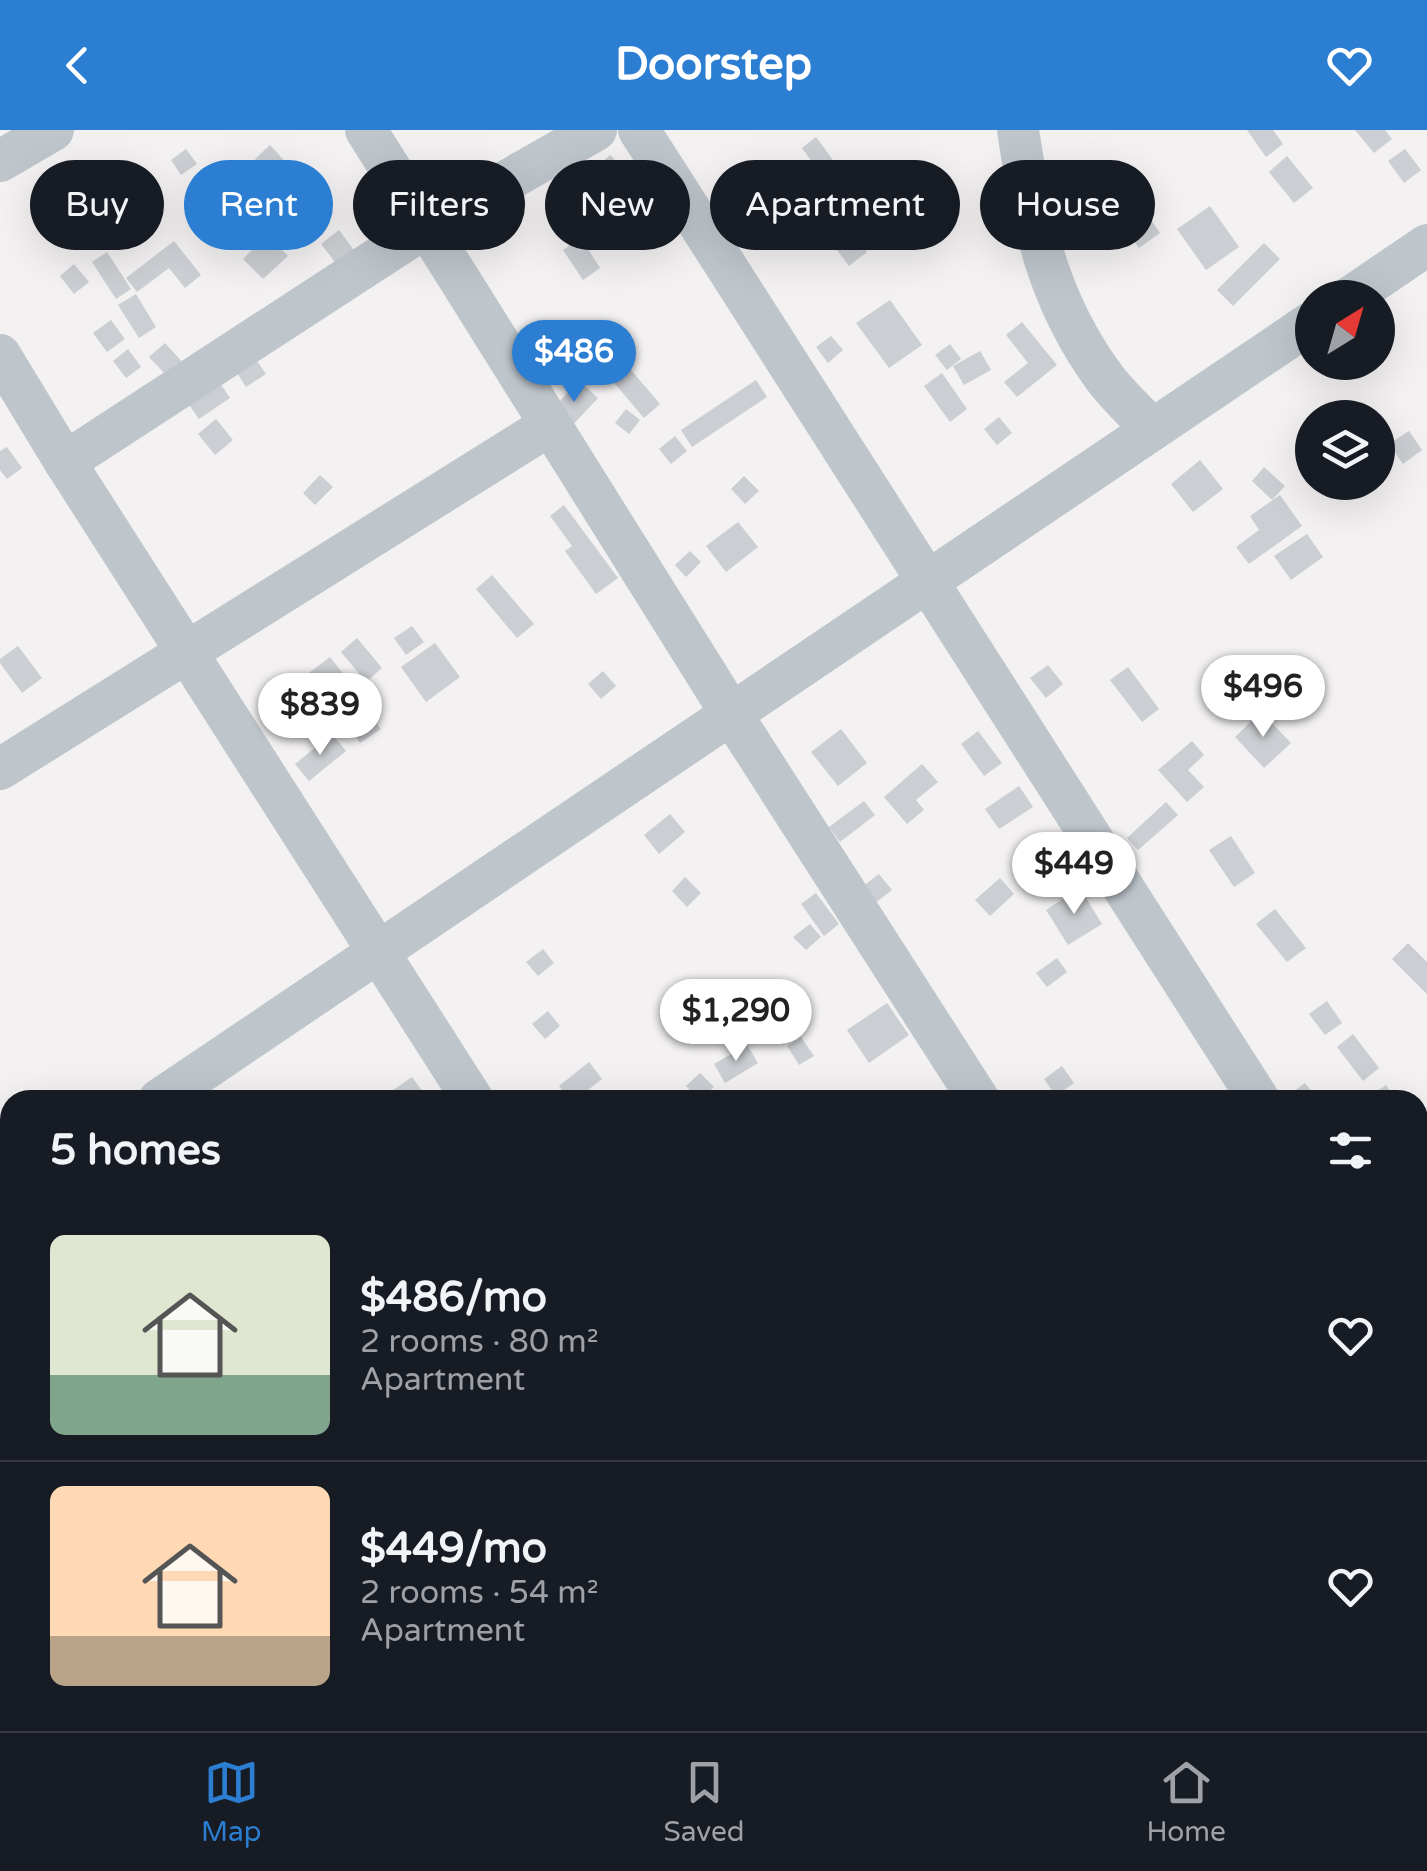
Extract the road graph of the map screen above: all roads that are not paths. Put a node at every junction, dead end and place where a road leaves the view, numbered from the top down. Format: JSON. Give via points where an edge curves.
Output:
{"nodes":[{"id":1,"x":53,"y":130,"type":"edge"},
{"id":2,"x":366,"y":130,"type":"edge"},
{"id":3,"x":596,"y":130,"type":"edge"},
{"id":4,"x":639,"y":130,"type":"edge"},
{"id":5,"x":1018,"y":130,"type":"edge"},
{"id":6,"x":0,"y":160,"type":"edge"},
{"id":7,"x":385,"y":160,"type":"edge"},
{"id":8,"x":525,"y":171,"type":"edge"},
{"id":9,"x":1427,"y":245,"type":"edge"},
{"id":10,"x":391,"y":250,"type":"edge"},
{"id":11,"x":440,"y":250,"type":"edge"},
{"id":12,"x":1375,"y":280,"type":"edge"},
{"id":13,"x":1295,"y":333,"type":"edge"},
{"id":14,"x":0,"y":355,"type":"edge"},
{"id":15,"x":550,"y":424,"type":"junction"},
{"id":16,"x":1152,"y":429,"type":"junction"},
{"id":17,"x":65,"y":462,"type":"junction"},
{"id":18,"x":927,"y":584,"type":"junction"},
{"id":19,"x":186,"y":653,"type":"junction"},
{"id":20,"x":732,"y":714,"type":"junction"},
{"id":21,"x":0,"y":770,"type":"edge"},
{"id":22,"x":378,"y":953,"type":"junction"},
{"id":23,"x":174,"y":1090,"type":"edge"},
{"id":24,"x":467,"y":1090,"type":"edge"},
{"id":25,"x":972,"y":1090,"type":"edge"},
{"id":26,"x":1252,"y":1090,"type":"edge"}],
"edges":[{"from":1,"to":6,"type":"street"},
{"from":2,"to":7,"type":"street"},
{"from":3,"to":8,"type":"street"},
{"from":4,"to":18,"type":"street"},
{"from":5,"to":16,"type":"street","via":[[1042,258],[1069,321],[1105,379]]},
{"from":9,"to":12,"type":"street"},
{"from":10,"to":17,"type":"street"},
{"from":11,"to":15,"type":"street"},
{"from":13,"to":16,"type":"street"},
{"from":14,"to":17,"type":"street"},
{"from":15,"to":19,"type":"street"},
{"from":15,"to":20,"type":"street"},
{"from":16,"to":18,"type":"street"},
{"from":17,"to":19,"type":"street"},
{"from":18,"to":20,"type":"street"},
{"from":18,"to":26,"type":"street"},
{"from":19,"to":21,"type":"street"},
{"from":19,"to":22,"type":"street"},
{"from":20,"to":22,"type":"street"},
{"from":20,"to":25,"type":"street"},
{"from":22,"to":23,"type":"street"},
{"from":22,"to":24,"type":"street"}]}
